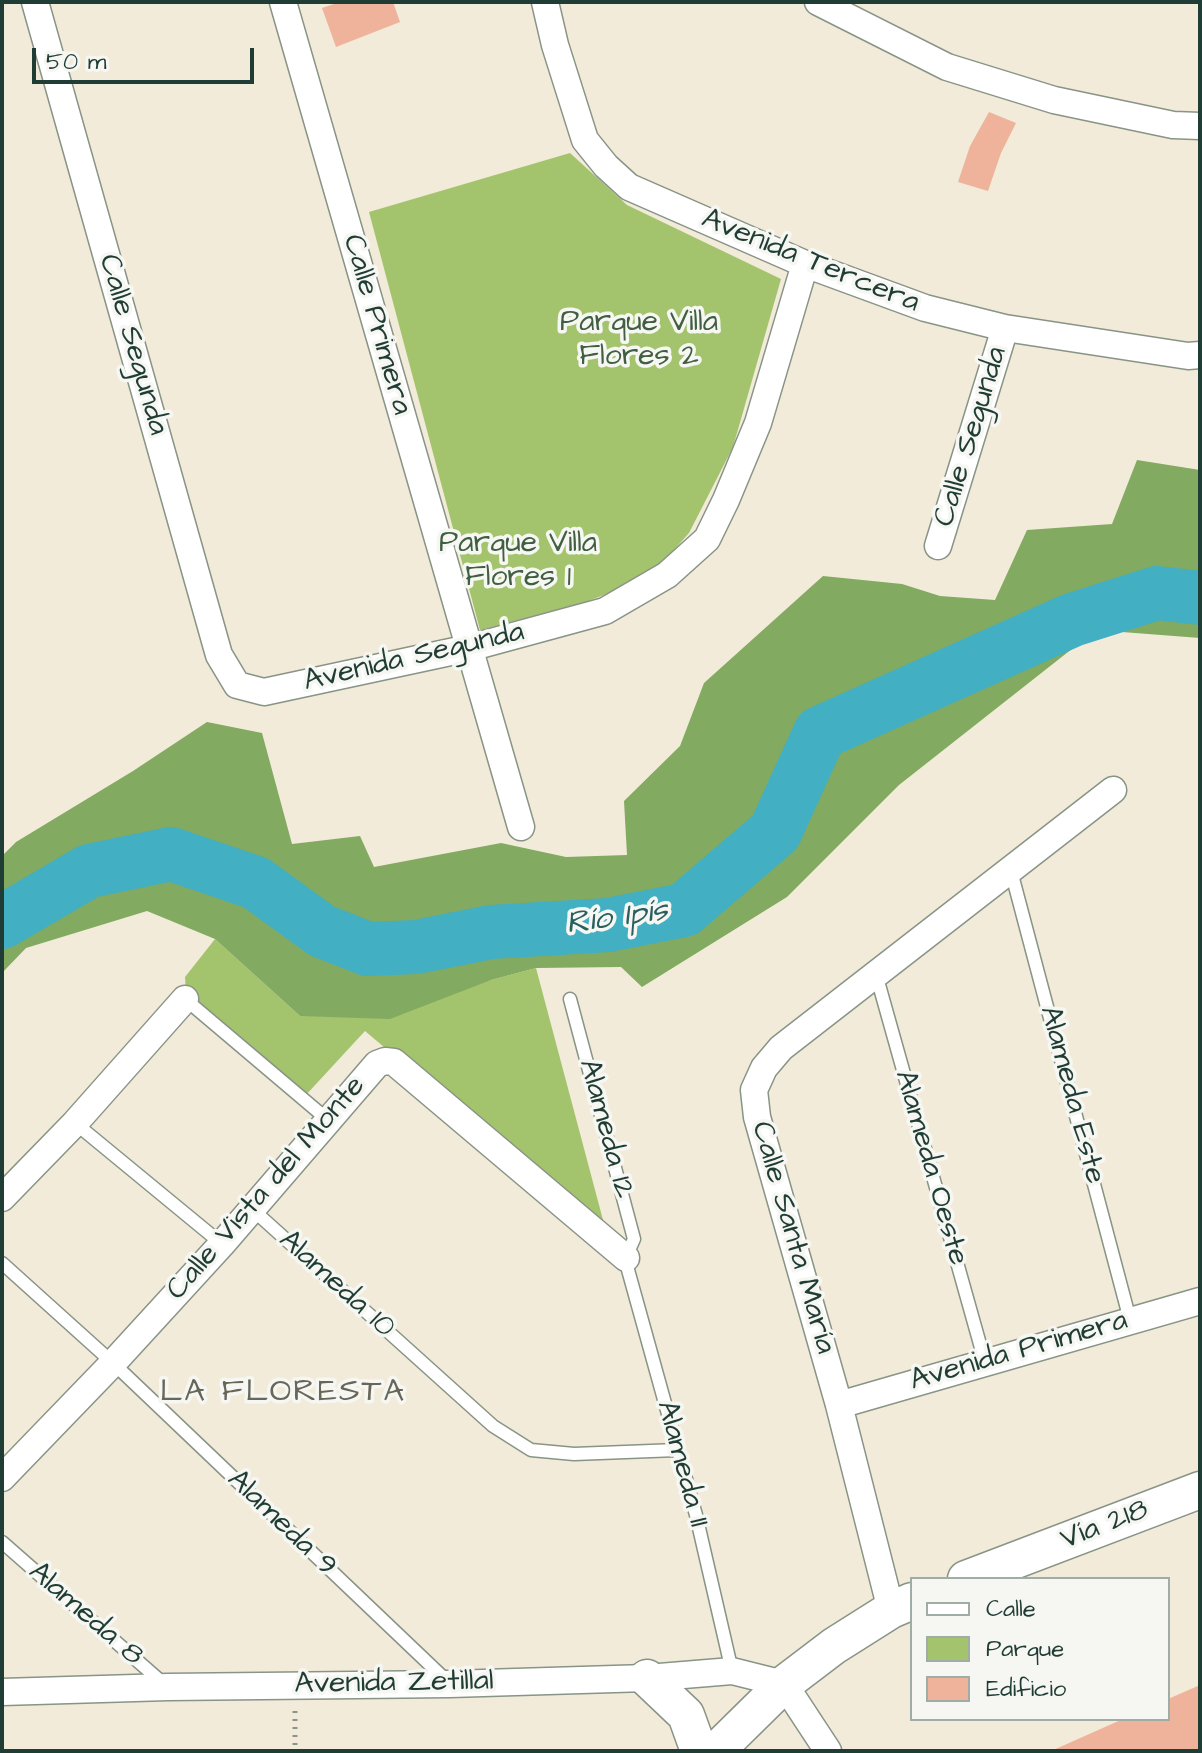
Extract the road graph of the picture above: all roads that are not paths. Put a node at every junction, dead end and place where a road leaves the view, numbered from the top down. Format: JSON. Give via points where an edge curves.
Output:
{"nodes":[{"id":1,"x":35,"y":2,"type":"edge"},
{"id":2,"x":283,"y":2,"type":"edge"},
{"id":3,"x":545,"y":2,"type":"edge"},
{"id":4,"x":818,"y":2,"type":"edge"},
{"id":5,"x":1200,"y":126,"type":"edge"},
{"id":6,"x":805,"y":264,"type":"junction"},
{"id":7,"x":1005,"y":328,"type":"junction"},
{"id":8,"x":1200,"y":355,"type":"edge"},
{"id":9,"x":938,"y":546,"type":"dead end"},
{"id":10,"x":469,"y":648,"type":"junction"},
{"id":11,"x":237,"y":685,"type":"joint"},
{"id":12,"x":1113,"y":790,"type":"dead end"},
{"id":13,"x":521,"y":827,"type":"dead end"},
{"id":14,"x":1011,"y":871,"type":"junction"},
{"id":15,"x":876,"y":974,"type":"junction"},
{"id":16,"x":185,"y":999,"type":"joint"},
{"id":17,"x":570,"y":999,"type":"dead end"},
{"id":18,"x":328,"y":1120,"type":"junction"},
{"id":19,"x":75,"y":1123,"type":"junction"},
{"id":20,"x":2,"y":1198,"type":"edge"},
{"id":21,"x":252,"y":1209,"type":"junction"},
{"id":22,"x":222,"y":1244,"type":"junction"},
{"id":23,"x":626,"y":1258,"type":"junction"},
{"id":24,"x":2,"y":1263,"type":"edge"},
{"id":25,"x":1200,"y":1301,"type":"edge"},
{"id":26,"x":1130,"y":1320,"type":"junction"},
{"id":27,"x":985,"y":1362,"type":"junction"},
{"id":28,"x":113,"y":1363,"type":"junction"},
{"id":29,"x":839,"y":1405,"type":"junction"},
{"id":30,"x":677,"y":1450,"type":"junction"},
{"id":31,"x":4,"y":1470,"type":"edge"},
{"id":32,"x":1200,"y":1490,"type":"edge"},
{"id":33,"x":2,"y":1542,"type":"edge"},
{"id":34,"x":971,"y":1577,"type":"edge"},
{"id":35,"x":902,"y":1606,"type":"edge"},
{"id":36,"x":732,"y":1671,"type":"junction"},
{"id":37,"x":647,"y":1678,"type":"junction"},
{"id":38,"x":450,"y":1684,"type":"junction"},
{"id":39,"x":784,"y":1684,"type":"junction"},
{"id":40,"x":168,"y":1687,"type":"junction"},
{"id":41,"x":2,"y":1692,"type":"edge"},
{"id":42,"x":699,"y":1751,"type":"edge"},
{"id":43,"x":716,"y":1751,"type":"edge"},
{"id":44,"x":828,"y":1751,"type":"edge"}],
"edges":[{"from":1,"to":11,"type":"street","name":"Calle Segunda","via":[[219,655]]},
{"from":2,"to":10,"type":"street","name":"Calle Primera"},
{"from":3,"to":6,"type":"street","name":"Avenida Tercera","via":[[585,140],[606,166],[629,187]]},
{"from":4,"to":5,"type":"street","via":[[947,67],[1054,100]]},
{"from":6,"to":7,"type":"street","name":"Avenida Tercera","via":[[925,308]]},
{"from":6,"to":10,"type":"street","name":"Avenida Segunda","via":[[758,423],[707,539],[667,575],[605,611]]},
{"from":7,"to":8,"type":"street","name":"Avenida Tercera"},
{"from":7,"to":9,"type":"street","name":"Calle Segunda"},
{"from":10,"to":11,"type":"street","name":"Avenida Segunda","via":[[264,692]]},
{"from":10,"to":13,"type":"street","name":"Calle Primera"},
{"from":12,"to":14,"type":"street","name":"Calle Santa María"},
{"from":14,"to":15,"type":"street","name":"Calle Santa María"},
{"from":14,"to":26,"type":"lane","name":"Alameda Este"},
{"from":15,"to":27,"type":"lane","name":"Alameda Oeste"},
{"from":15,"to":29,"type":"street","name":"Calle Santa María","via":[[781,1048],[754,1090],[757,1117]]},
{"from":16,"to":18,"type":"lane"},
{"from":16,"to":19,"type":"street"},
{"from":17,"to":23,"type":"lane","name":"Alameda 12","via":[[634,1239]]},
{"from":18,"to":21,"type":"street","name":"Calle Vista del Monte"},
{"from":18,"to":23,"type":"street","name":"Calle Vista del Monte","via":[[377,1064],[394,1062]]},
{"from":19,"to":20,"type":"street"},
{"from":19,"to":22,"type":"lane"},
{"from":21,"to":22,"type":"street","name":"Calle Vista del Monte"},
{"from":21,"to":30,"type":"lane","name":"Alameda 10","via":[[493,1426],[531,1450]]},
{"from":22,"to":28,"type":"street","name":"Calle Vista del Monte"},
{"from":23,"to":30,"type":"lane","name":"Alameda 11"},
{"from":24,"to":28,"type":"lane","name":"Alameda 9"},
{"from":25,"to":26,"type":"street","name":"Avenida Primera"},
{"from":26,"to":27,"type":"street","name":"Avenida Primera"},
{"from":27,"to":29,"type":"street","name":"Avenida Primera"},
{"from":28,"to":31,"type":"street","name":"Calle Vista del Monte"},
{"from":28,"to":38,"type":"lane","name":"Alameda 9"},
{"from":29,"to":35,"type":"street","name":"Calle Santa María"},
{"from":30,"to":36,"type":"lane","name":"Alameda 11"},
{"from":32,"to":34,"type":"main road","name":"Vía 218"},
{"from":33,"to":40,"type":"lane","name":"Alameda 8"},
{"from":35,"to":39,"type":"main road","via":[[834,1646]]},
{"from":36,"to":37,"type":"street","name":"Avenida Zetillal"},
{"from":36,"to":39,"type":"street","name":"Avenida Zetillal"},
{"from":37,"to":38,"type":"street","name":"Avenida Zetillal"},
{"from":37,"to":42,"type":"main road","via":[[686,1715]]},
{"from":38,"to":40,"type":"street","name":"Avenida Zetillal"},
{"from":39,"to":43,"type":"main road"},
{"from":39,"to":44,"type":"street"},
{"from":40,"to":41,"type":"street","name":"Avenida Zetillal"}]}
